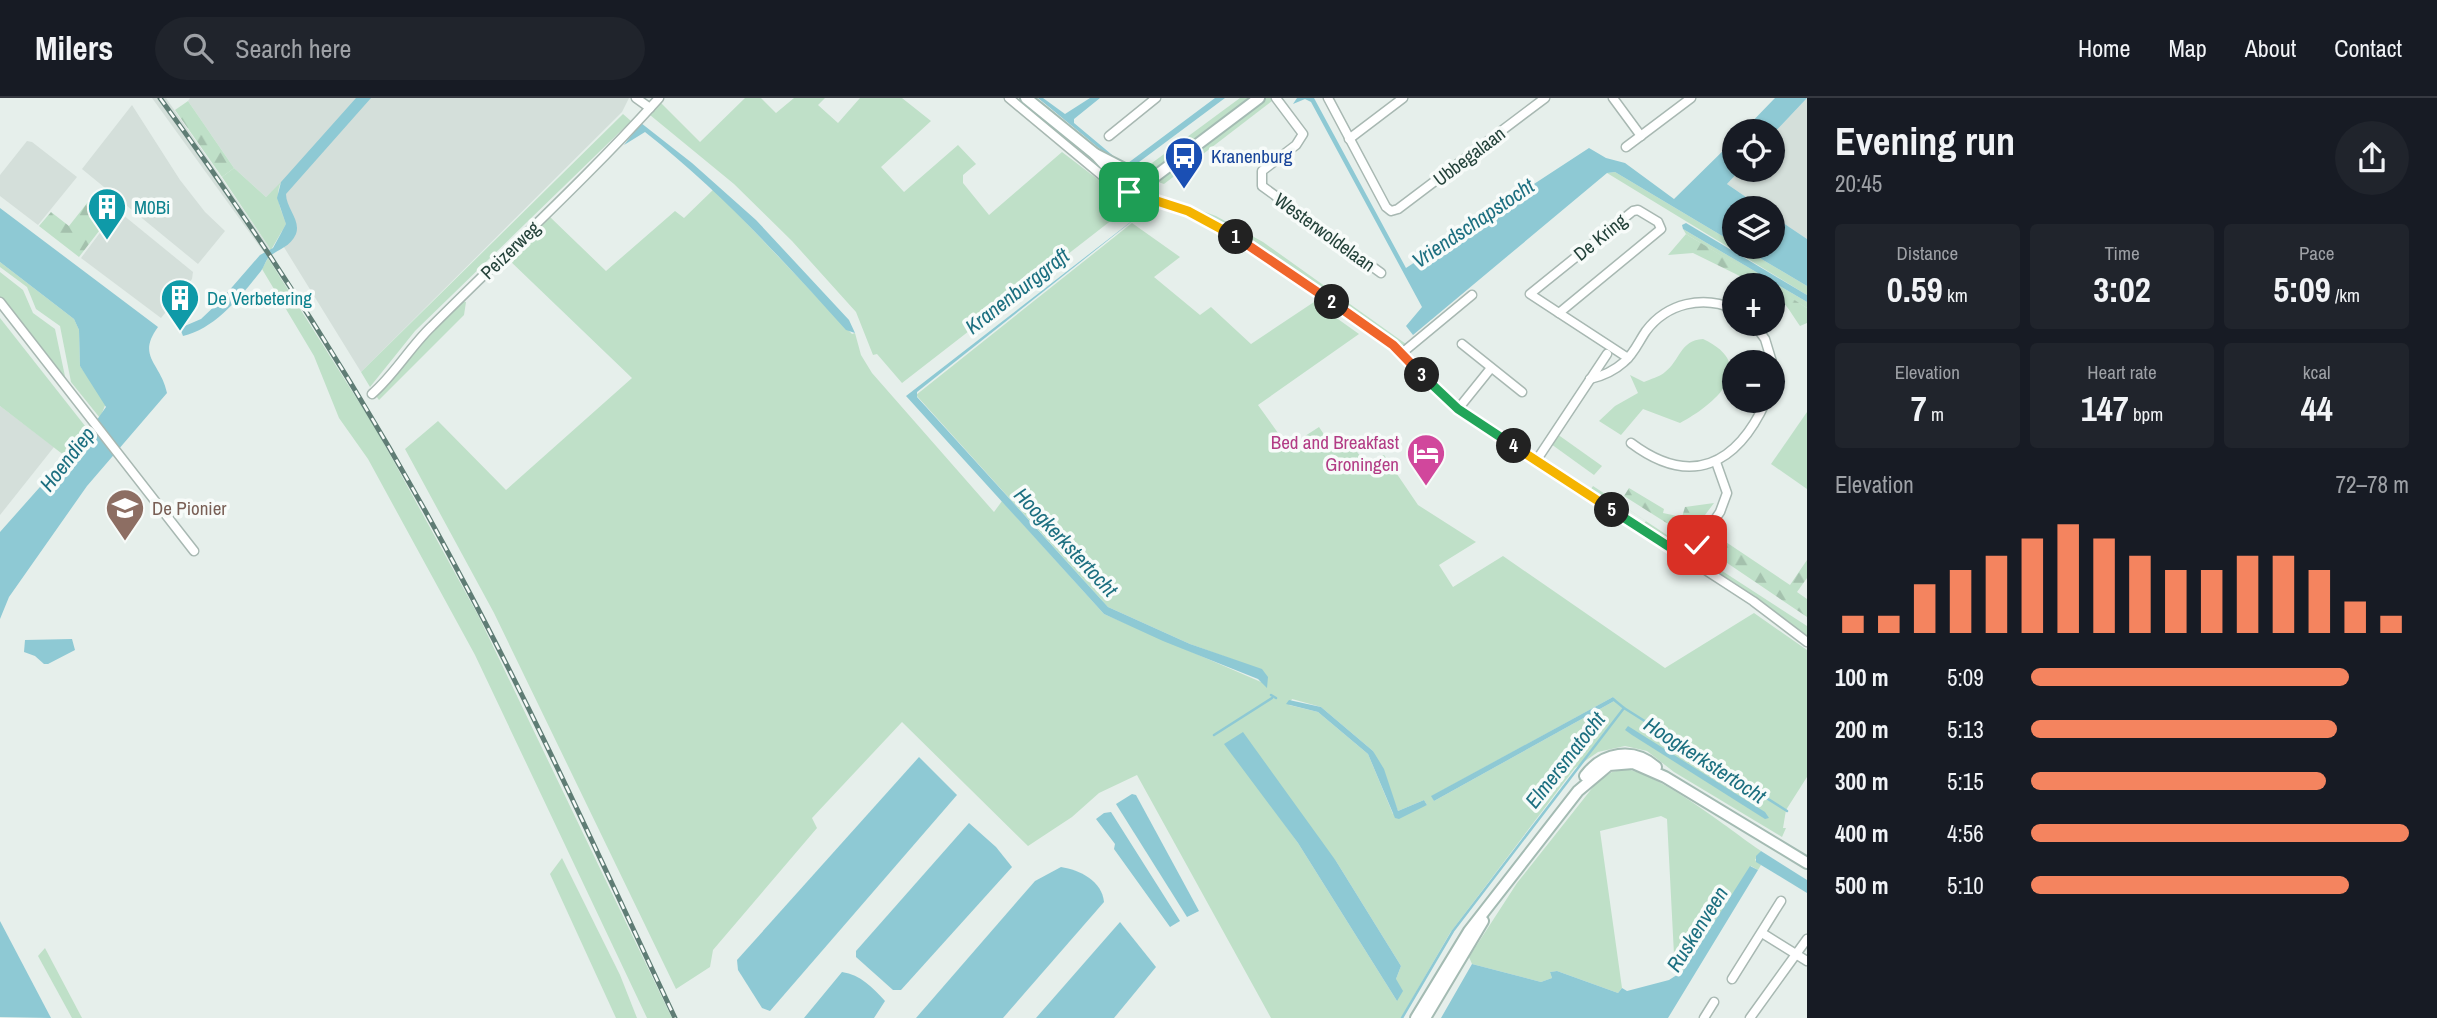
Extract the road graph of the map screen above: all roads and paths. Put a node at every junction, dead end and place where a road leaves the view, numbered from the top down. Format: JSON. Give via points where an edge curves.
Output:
{"nodes":[{"id":1,"x":636,"y":98,"type":"edge"},
{"id":2,"x":659,"y":98,"type":"edge"},
{"id":3,"x":1009,"y":98,"type":"edge"},
{"id":4,"x":1026,"y":98,"type":"edge"},
{"id":5,"x":1156,"y":98,"type":"edge"},
{"id":6,"x":1259,"y":98,"type":"edge"},
{"id":7,"x":1276,"y":98,"type":"edge"},
{"id":8,"x":1328,"y":98,"type":"edge"},
{"id":9,"x":1402,"y":98,"type":"edge"},
{"id":10,"x":1545,"y":98,"type":"edge"},
{"id":11,"x":1613,"y":98,"type":"edge"},
{"id":12,"x":1690,"y":98,"type":"edge"},
{"id":13,"x":650,"y":108,"type":"junction"},
{"id":14,"x":1061,"y":133,"type":"junction"},
{"id":15,"x":1109,"y":136,"type":"dead end"},
{"id":16,"x":1641,"y":136,"type":"junction"},
{"id":17,"x":1349,"y":139,"type":"junction"},
{"id":18,"x":1626,"y":147,"type":"dead end"},
{"id":19,"x":1381,"y":273,"type":"dead end"},
{"id":20,"x":1472,"y":295,"type":"dead end"},
{"id":21,"x":0,"y":302,"type":"edge"},
{"id":22,"x":1722,"y":304,"type":"edge"},
{"id":23,"x":1559,"y":313,"type":"junction"},
{"id":24,"x":1462,"y":344,"type":"dead end"},
{"id":25,"x":1402,"y":353,"type":"junction"},
{"id":26,"x":1607,"y":354,"type":"dead end"},
{"id":27,"x":1628,"y":358,"type":"junction"},
{"id":28,"x":1491,"y":368,"type":"junction"},
{"id":29,"x":1590,"y":379,"type":"junction"},
{"id":30,"x":1522,"y":392,"type":"dead end"},
{"id":31,"x":372,"y":394,"type":"dead end"},
{"id":32,"x":1458,"y":409,"type":"junction"},
{"id":33,"x":1759,"y":413,"type":"edge"},
{"id":34,"x":1631,"y":443,"type":"dead end"},
{"id":35,"x":1536,"y":461,"type":"junction"},
{"id":36,"x":1716,"y":462,"type":"junction"},
{"id":37,"x":194,"y":551,"type":"dead end"},
{"id":38,"x":1688,"y":559,"type":"junction"},
{"id":39,"x":1807,"y":642,"type":"edge"},
{"id":40,"x":1807,"y":863,"type":"edge"},
{"id":41,"x":1494,"y":901,"type":"junction"},
{"id":42,"x":1781,"y":901,"type":"dead end"},
{"id":43,"x":1762,"y":933,"type":"junction"},
{"id":44,"x":1807,"y":939,"type":"edge"},
{"id":45,"x":1796,"y":954,"type":"junction"},
{"id":46,"x":1807,"y":961,"type":"edge"},
{"id":47,"x":1732,"y":979,"type":"dead end"},
{"id":48,"x":1714,"y":1002,"type":"dead end"},
{"id":49,"x":1416,"y":1018,"type":"edge"},
{"id":50,"x":1425,"y":1018,"type":"edge"},
{"id":51,"x":1704,"y":1018,"type":"edge"},
{"id":52,"x":1750,"y":1018,"type":"edge"}],
"edges":[{"from":1,"to":13,"type":"street"},
{"from":2,"to":13,"type":"street","name":"Peizerweg"},
{"from":3,"to":14,"type":"street"},
{"from":4,"to":14,"type":"main road"},
{"from":5,"to":15,"type":"street"},
{"from":6,"to":14,"type":"main road","via":[[1145,184],[1115,176],[1095,154]]},
{"from":7,"to":19,"type":"street","name":"Westerwoldelaan","via":[[1303,134],[1262,171],[1262,186]]},
{"from":8,"to":17,"type":"street"},
{"from":9,"to":17,"type":"street"},
{"from":10,"to":17,"type":"street","name":"Ubbegalaan","via":[[1391,211]]},
{"from":11,"to":16,"type":"street"},
{"from":12,"to":16,"type":"street"},
{"from":13,"to":31,"type":"street","name":"Peizerweg","via":[[430,328]]},
{"from":14,"to":25,"type":"street","via":[[1116,188],[1188,211],[1249,244]]},
{"from":16,"to":18,"type":"street"},
{"from":20,"to":25,"type":"street"},
{"from":21,"to":37,"type":"street"},
{"from":22,"to":27,"type":"street","via":[[1694,302],[1668,311],[1647,330]]},
{"from":23,"to":23,"type":"street","name":"De Kring","via":[[1530,294],[1633,211],[1658,222],[1661,229]]},
{"from":23,"to":27,"type":"street","name":"De Kring"},
{"from":24,"to":28,"type":"street"},
{"from":25,"to":32,"type":"street"},
{"from":26,"to":29,"type":"street"},
{"from":27,"to":29,"type":"street"},
{"from":28,"to":30,"type":"street"},
{"from":28,"to":32,"type":"street"},
{"from":29,"to":35,"type":"street"},
{"from":32,"to":35,"type":"street"},
{"from":33,"to":36,"type":"street","via":[[1741,442]]},
{"from":34,"to":36,"type":"street","via":[[1673,467]]},
{"from":35,"to":38,"type":"street"},
{"from":36,"to":38,"type":"street","via":[[1727,494]]},
{"from":38,"to":39,"type":"street"},
{"from":40,"to":41,"type":"main road","via":[[1665,776],[1621,762],[1599,771],[1578,791]]},
{"from":41,"to":49,"type":"main road","via":[[1469,931]]},
{"from":41,"to":50,"type":"main road"},
{"from":42,"to":43,"type":"street"},
{"from":43,"to":45,"type":"street"},
{"from":43,"to":47,"type":"street"},
{"from":44,"to":45,"type":"street"},
{"from":45,"to":46,"type":"street"},
{"from":45,"to":52,"type":"street"},
{"from":48,"to":51,"type":"street"}]}
